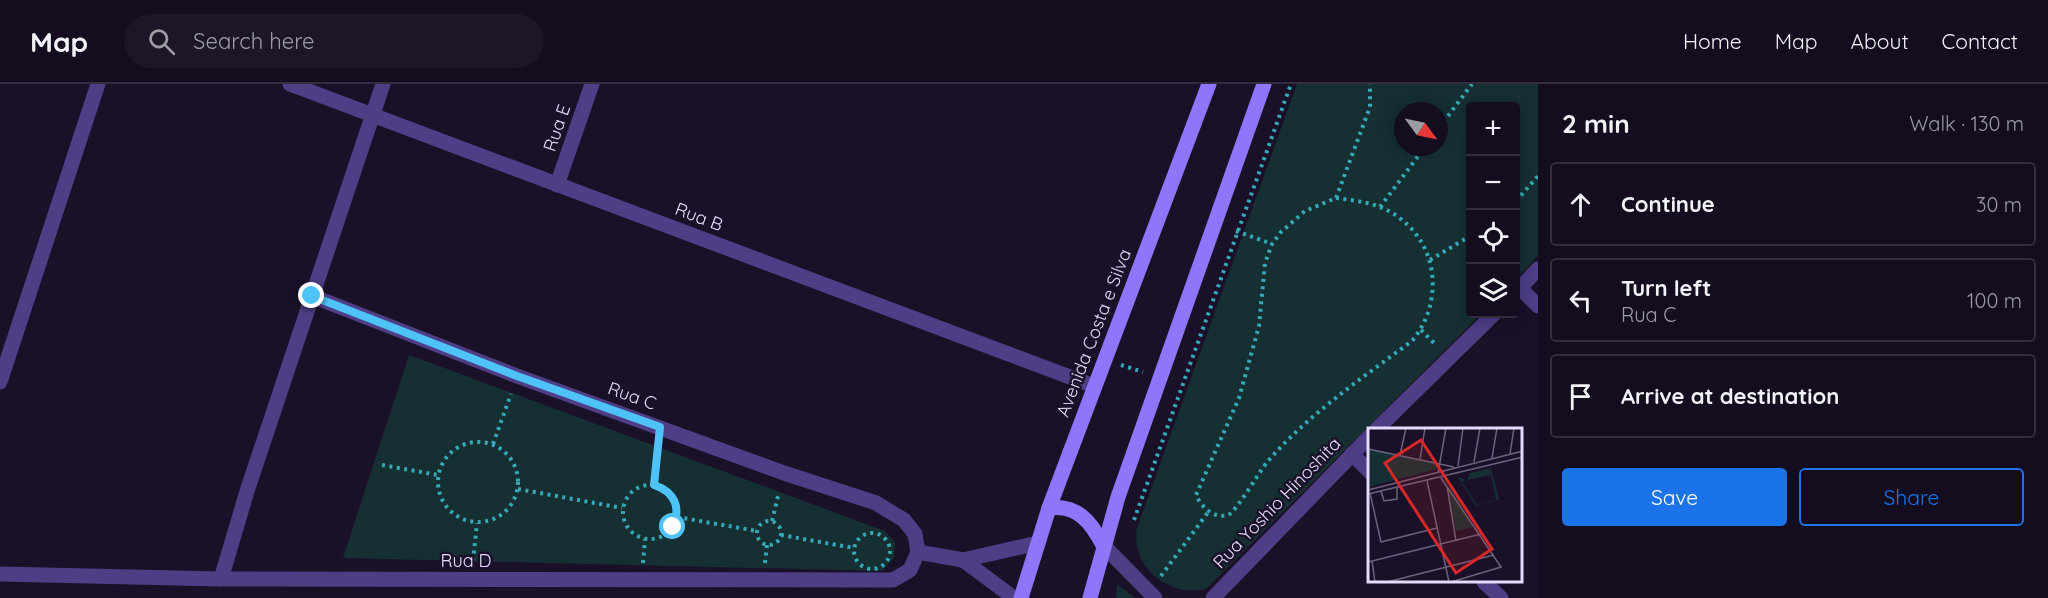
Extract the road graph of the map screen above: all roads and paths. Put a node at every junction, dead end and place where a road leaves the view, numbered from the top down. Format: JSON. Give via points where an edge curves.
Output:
{"nodes":[{"id":1,"x":98,"y":84,"type":"edge"},
{"id":2,"x":290,"y":84,"type":"edge"},
{"id":3,"x":383,"y":84,"type":"edge"},
{"id":4,"x":592,"y":84,"type":"edge"},
{"id":5,"x":1209,"y":84,"type":"edge"},
{"id":6,"x":1264,"y":84,"type":"edge"},
{"id":7,"x":1292,"y":84,"type":"edge"},
{"id":8,"x":1370,"y":84,"type":"edge"},
{"id":9,"x":1472,"y":84,"type":"edge"},
{"id":10,"x":372,"y":114,"type":"junction"},
{"id":11,"x":1448,"y":116,"type":"edge"},
{"id":12,"x":1418,"y":156,"type":"edge"},
{"id":13,"x":1538,"y":177,"type":"edge"},
{"id":14,"x":557,"y":185,"type":"junction"},
{"id":15,"x":1520,"y":196,"type":"edge"},
{"id":16,"x":1336,"y":198,"type":"junction"},
{"id":17,"x":1380,"y":207,"type":"junction"},
{"id":18,"x":1213,"y":224,"type":"junction"},
{"id":19,"x":1238,"y":232,"type":"junction"},
{"id":20,"x":1466,"y":238,"type":"edge"},
{"id":21,"x":1272,"y":244,"type":"junction"},
{"id":22,"x":1430,"y":260,"type":"junction"},
{"id":23,"x":1538,"y":269,"type":"edge"},
{"id":24,"x":1520,"y":288,"type":"edge"},
{"id":25,"x":1520,"y":292,"type":"edge"},
{"id":26,"x":312,"y":296,"type":"junction"},
{"id":27,"x":1538,"y":306,"type":"edge"},
{"id":28,"x":1490,"y":318,"type":"edge"},
{"id":29,"x":1107,"y":360,"type":"junction"},
{"id":30,"x":517,"y":376,"type":"junction"},
{"id":31,"x":1160,"y":378,"type":"junction"},
{"id":32,"x":0,"y":382,"type":"edge"},
{"id":33,"x":1094,"y":386,"type":"junction"},
{"id":34,"x":660,"y":427,"type":"junction"},
{"id":35,"x":1378,"y":428,"type":"edge"},
{"id":36,"x":1368,"y":438,"type":"edge"},
{"id":37,"x":494,"y":444,"type":"junction"},
{"id":38,"x":1352,"y":454,"type":"junction"},
{"id":39,"x":382,"y":465,"type":"dead end"},
{"id":40,"x":1368,"y":470,"type":"edge"},
{"id":41,"x":784,"y":473,"type":"junction"},
{"id":42,"x":438,"y":475,"type":"junction"},
{"id":43,"x":654,"y":485,"type":"junction"},
{"id":44,"x":518,"y":489,"type":"junction"},
{"id":45,"x":622,"y":508,"type":"junction"},
{"id":46,"x":1049,"y":508,"type":"junction"},
{"id":47,"x":1209,"y":511,"type":"junction"},
{"id":48,"x":677,"y":517,"type":"junction"},
{"id":49,"x":772,"y":520,"type":"junction"},
{"id":50,"x":477,"y":523,"type":"junction"},
{"id":51,"x":1133,"y":523,"type":"dead end"},
{"id":52,"x":757,"y":531,"type":"junction"},
{"id":53,"x":782,"y":535,"type":"junction"},
{"id":54,"x":1038,"y":543,"type":"junction"},
{"id":55,"x":1103,"y":545,"type":"junction"},
{"id":56,"x":854,"y":548,"type":"junction"},
{"id":57,"x":918,"y":552,"type":"junction"},
{"id":58,"x":963,"y":560,"type":"junction"},
{"id":59,"x":0,"y":574,"type":"edge"},
{"id":60,"x":222,"y":579,"type":"junction"},
{"id":61,"x":470,"y":580,"type":"junction"},
{"id":62,"x":1485,"y":583,"type":"edge"},
{"id":63,"x":1151,"y":595,"type":"edge"},
{"id":64,"x":1014,"y":598,"type":"edge"},
{"id":65,"x":1021,"y":598,"type":"edge"},
{"id":66,"x":1090,"y":598,"type":"edge"},
{"id":67,"x":1213,"y":598,"type":"edge"},
{"id":68,"x":1501,"y":598,"type":"edge"}],
"edges":[{"from":1,"to":32,"type":"street"},
{"from":2,"to":10,"type":"street","name":"Rua B"},
{"from":3,"to":10,"type":"street"},
{"from":4,"to":14,"type":"street","name":"Rua E"},
{"from":5,"to":29,"type":"main road","name":"Avenida Costa e Silva"},
{"from":6,"to":18,"type":"main road"},
{"from":7,"to":19,"type":"path"},
{"from":8,"to":16,"type":"path","via":[[1370,106]]},
{"from":9,"to":11,"type":"path"},
{"from":10,"to":14,"type":"street","name":"Rua B"},
{"from":10,"to":26,"type":"street"},
{"from":12,"to":17,"type":"path"},
{"from":13,"to":15,"type":"path"},
{"from":14,"to":33,"type":"street","name":"Rua B"},
{"from":16,"to":17,"type":"path"},
{"from":16,"to":21,"type":"path","via":[[1305,211]]},
{"from":17,"to":22,"type":"path","via":[[1421,239]]},
{"from":18,"to":19,"type":"path"},
{"from":18,"to":31,"type":"main road"},
{"from":19,"to":21,"type":"path"},
{"from":19,"to":51,"type":"path"},
{"from":20,"to":22,"type":"path"},
{"from":21,"to":47,"type":"path","via":[[1265,262],[1259,326],[1239,399],[1196,495]]},
{"from":22,"to":47,"type":"path","via":[[1431,305],[1412,341],[1333,399],[1269,459],[1237,509],[1218,516]]},
{"from":23,"to":24,"type":"street"},
{"from":25,"to":27,"type":"street"},
{"from":26,"to":30,"type":"street","name":"Rua C"},
{"from":26,"to":60,"type":"street"},
{"from":28,"to":35,"type":"street"},
{"from":29,"to":31,"type":"path"},
{"from":29,"to":33,"type":"main road","name":"Avenida Costa e Silva"},
{"from":30,"to":34,"type":"street","name":"Rua C"},
{"from":30,"to":37,"type":"path"},
{"from":31,"to":55,"type":"main road"},
{"from":33,"to":46,"type":"main road","name":"Avenida Costa e Silva"},
{"from":34,"to":41,"type":"street","name":"Rua C"},
{"from":34,"to":43,"type":"path"},
{"from":36,"to":38,"type":"street","name":"Rua Yoshio Hinoshita"},
{"from":37,"to":42,"type":"path","via":[[469,442],[455,448],[443,460]]},
{"from":37,"to":44,"type":"path","via":[[511,458],[518,473]]},
{"from":38,"to":40,"type":"street"},
{"from":38,"to":67,"type":"street","name":"Rua Yoshio Hinoshita"},
{"from":39,"to":42,"type":"path"},
{"from":41,"to":49,"type":"path"},
{"from":41,"to":57,"type":"street","name":"Rua C","via":[[876,503],[892,512],[915,534]]},
{"from":42,"to":50,"type":"path","via":[[444,505],[456,516]]},
{"from":43,"to":45,"type":"path","via":[[634,489]]},
{"from":43,"to":48,"type":"path","via":[[672,496]]},
{"from":44,"to":45,"type":"path"},
{"from":44,"to":50,"type":"path","via":[[512,504],[501,515]]},
{"from":45,"to":48,"type":"path","via":[[627,528],[645,539],[666,535]]},
{"from":46,"to":54,"type":"main road","name":"Avenida Costa e Silva"},
{"from":46,"to":55,"type":"main road","via":[[1061,506],[1083,516],[1093,525]]},
{"from":47,"to":63,"type":"path"},
{"from":48,"to":52,"type":"path"},
{"from":49,"to":52,"type":"path","via":[[760,524]]},
{"from":49,"to":53,"type":"path"},
{"from":50,"to":61,"type":"path"},
{"from":52,"to":53,"type":"path","via":[[758,538],[767,546],[778,542]]},
{"from":53,"to":56,"type":"path"},
{"from":54,"to":58,"type":"street"},
{"from":54,"to":65,"type":"main road","name":"Avenida Costa e Silva"},
{"from":55,"to":63,"type":"street"},
{"from":55,"to":66,"type":"main road"},
{"from":56,"to":56,"type":"path","via":[[859,538],[869,533],[880,535],[888,543],[890,554],[884,564],[874,569],[863,567],[855,559]]},
{"from":57,"to":58,"type":"street"},
{"from":57,"to":61,"type":"street","name":"Rua D","via":[[910,570],[893,580]]},
{"from":58,"to":64,"type":"street"},
{"from":59,"to":60,"type":"street","name":"Rua D"},
{"from":60,"to":61,"type":"street","name":"Rua D"},
{"from":62,"to":68,"type":"street"}]}
